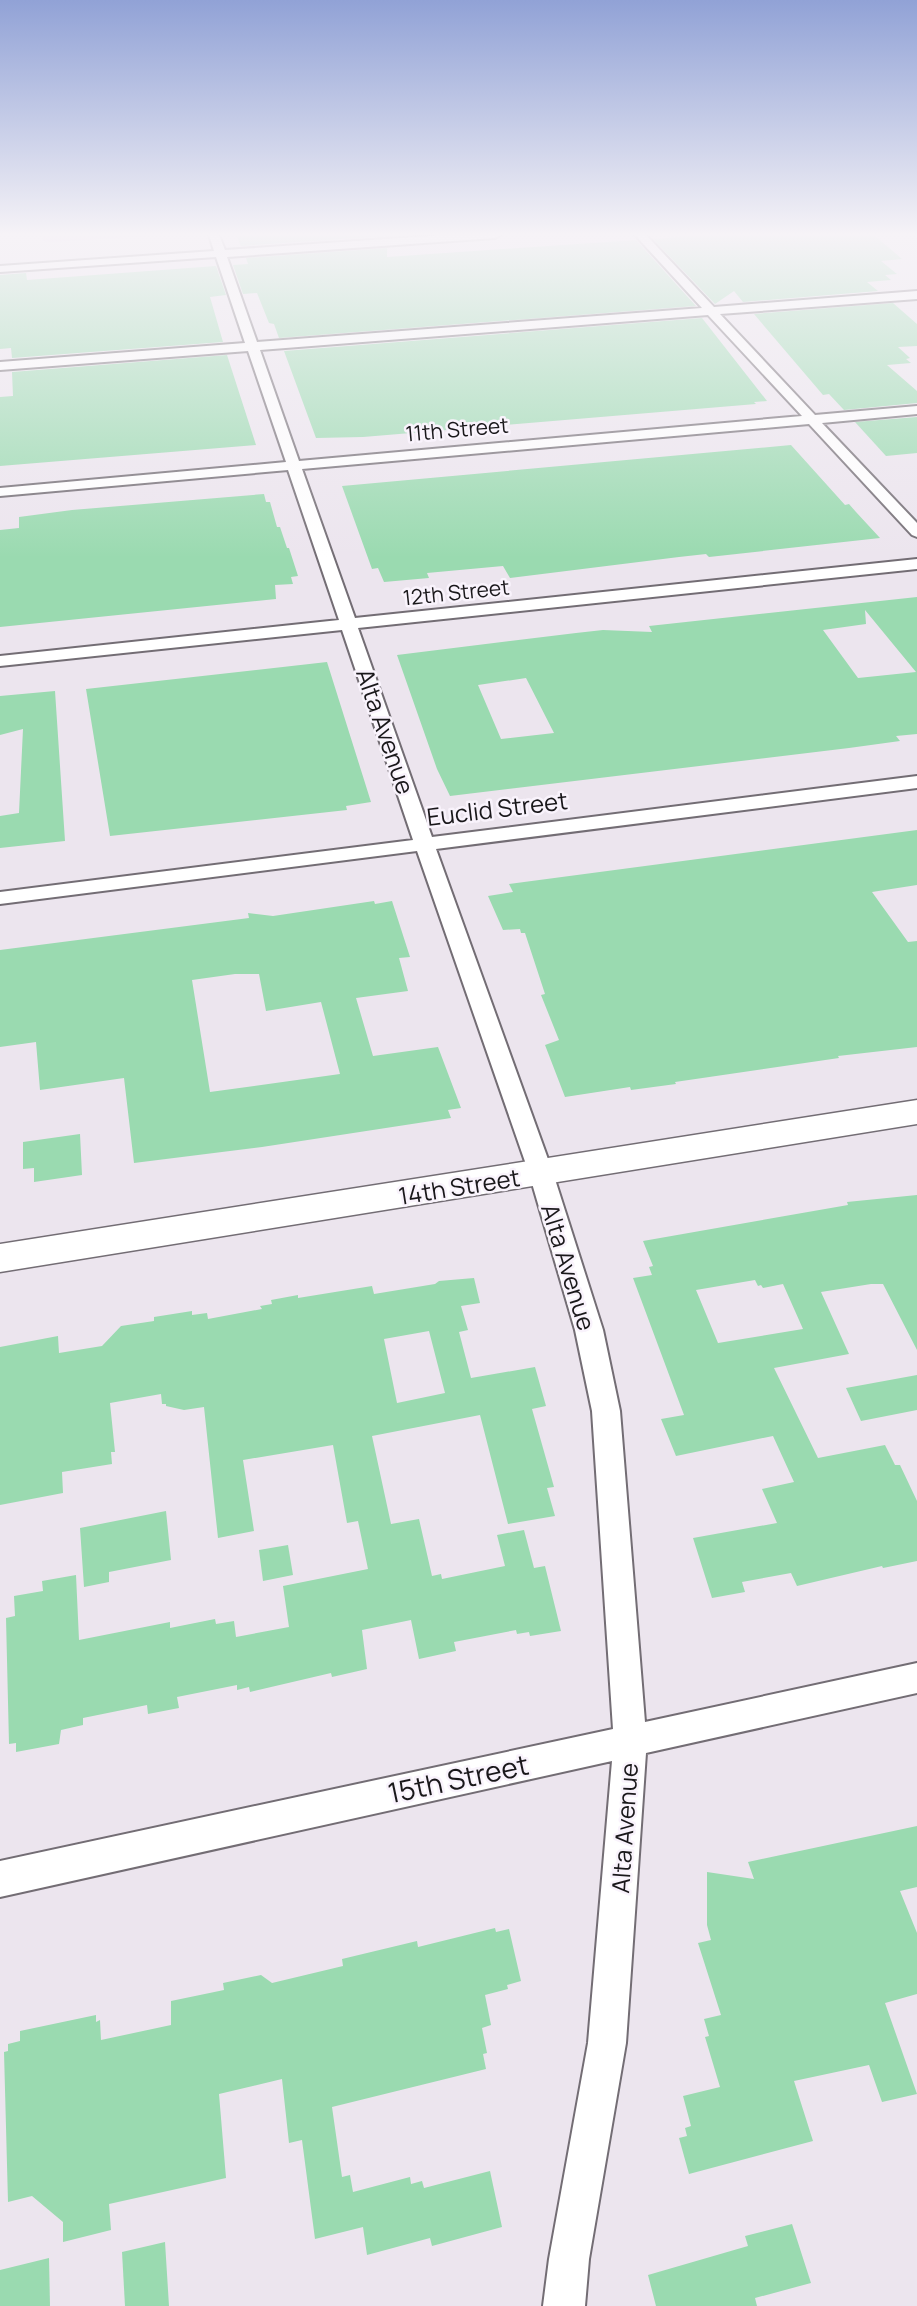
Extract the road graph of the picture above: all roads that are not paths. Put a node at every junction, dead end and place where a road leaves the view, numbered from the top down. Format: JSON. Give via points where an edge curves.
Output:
{"nodes":[{"id":1,"x":251,"y":343,"type":"edge"},
{"id":2,"x":309,"y":343,"type":"edge"},
{"id":3,"x":740,"y":343,"type":"edge"},
{"id":4,"x":253,"y":347,"type":"junction"},
{"id":5,"x":0,"y":366,"type":"edge"},
{"id":6,"x":917,"y":410,"type":"edge"},
{"id":7,"x":809,"y":419,"type":"junction"},
{"id":8,"x":294,"y":465,"type":"junction"},
{"id":9,"x":0,"y":492,"type":"edge"},
{"id":10,"x":917,"y":532,"type":"edge"},
{"id":11,"x":917,"y":564,"type":"edge"},
{"id":12,"x":349,"y":624,"type":"junction"},
{"id":13,"x":0,"y":661,"type":"edge"},
{"id":14,"x":917,"y":782,"type":"edge"},
{"id":15,"x":424,"y":844,"type":"junction"},
{"id":16,"x":0,"y":898,"type":"edge"},
{"id":17,"x":917,"y":1112,"type":"edge"},
{"id":18,"x":541,"y":1173,"type":"junction"},
{"id":19,"x":0,"y":1258,"type":"edge"},
{"id":20,"x":917,"y":1678,"type":"edge"},
{"id":21,"x":630,"y":1740,"type":"junction"},
{"id":22,"x":0,"y":1879,"type":"edge"},
{"id":23,"x":564,"y":2306,"type":"edge"}],
"edges":[{"from":1,"to":4,"type":"street","name":"Alta Avenue"},
{"from":2,"to":4,"type":"street"},
{"from":3,"to":7,"type":"street"},
{"from":4,"to":5,"type":"street"},
{"from":4,"to":8,"type":"street","name":"Alta Avenue"},
{"from":6,"to":7,"type":"street","name":"11th Street"},
{"from":7,"to":8,"type":"street","name":"11th Street"},
{"from":7,"to":10,"type":"street"},
{"from":8,"to":9,"type":"street","name":"11th Street"},
{"from":8,"to":12,"type":"street","name":"Alta Avenue"},
{"from":11,"to":12,"type":"street","name":"12th Street"},
{"from":12,"to":13,"type":"street","name":"12th Street"},
{"from":12,"to":15,"type":"street","name":"Alta Avenue"},
{"from":14,"to":15,"type":"street","name":"Euclid Street"},
{"from":15,"to":16,"type":"street","name":"Euclid Street"},
{"from":15,"to":18,"type":"street","name":"Alta Avenue"},
{"from":17,"to":18,"type":"street","name":"14th Street"},
{"from":18,"to":19,"type":"street","name":"14th Street"},
{"from":18,"to":21,"type":"street","name":"Alta Avenue","via":[[589,1330],[606,1411]]},
{"from":20,"to":21,"type":"street","name":"15th Street"},
{"from":21,"to":22,"type":"street","name":"15th Street"},
{"from":21,"to":23,"type":"street","name":"Alta Avenue","via":[[607,2043]]}]}
